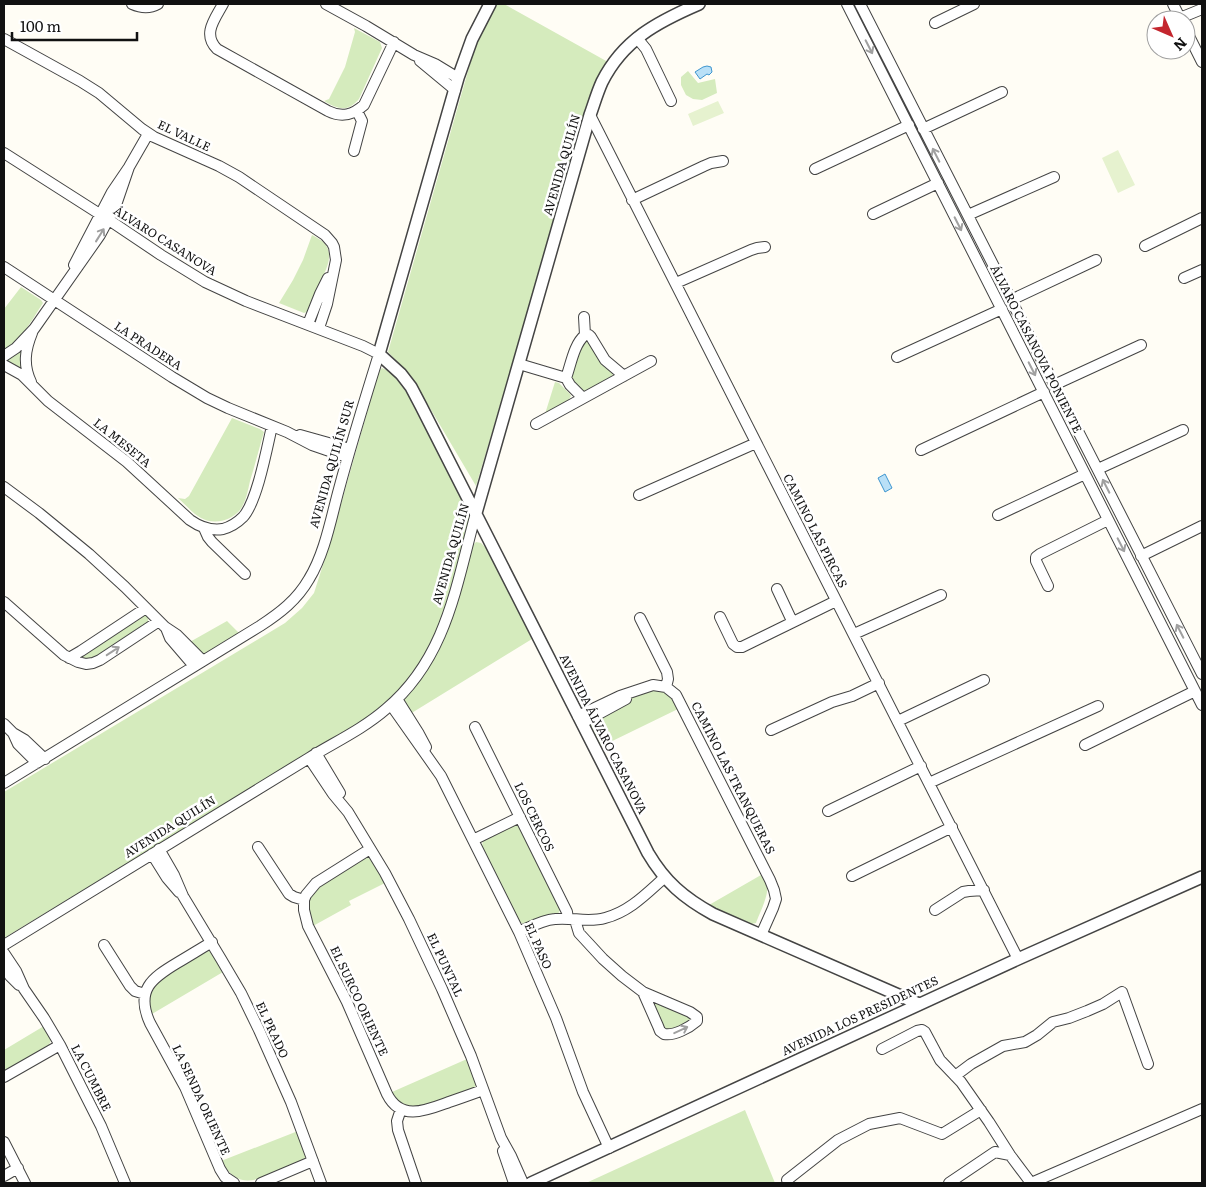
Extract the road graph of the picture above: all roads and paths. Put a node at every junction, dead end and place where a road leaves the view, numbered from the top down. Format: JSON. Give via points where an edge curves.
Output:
{"nodes":[{"id":1,"x":132,"y":4,"type":"edge"},
{"id":2,"x":223,"y":4,"type":"edge"},
{"id":3,"x":326,"y":4,"type":"edge"},
{"id":4,"x":490,"y":4,"type":"edge"},
{"id":5,"x":699,"y":4,"type":"edge"},
{"id":6,"x":848,"y":4,"type":"edge"},
{"id":7,"x":860,"y":4,"type":"edge"},
{"id":8,"x":974,"y":4,"type":"edge"},
{"id":9,"x":154,"y":6,"type":"edge"},
{"id":10,"x":935,"y":23,"type":"dead end"},
{"id":11,"x":637,"y":38,"type":"junction"},
{"id":12,"x":4,"y":39,"type":"edge"},
{"id":13,"x":394,"y":42,"type":"junction"},
{"id":14,"x":1196,"y":50,"type":"edge"},
{"id":15,"x":414,"y":55,"type":"junction"},
{"id":16,"x":1202,"y":62,"type":"edge"},
{"id":17,"x":458,"y":78,"type":"junction"},
{"id":18,"x":455,"y":90,"type":"junction"},
{"id":19,"x":1002,"y":92,"type":"dead end"},
{"id":20,"x":671,"y":101,"type":"dead end"},
{"id":21,"x":357,"y":110,"type":"junction"},
{"id":22,"x":590,"y":115,"type":"junction"},
{"id":23,"x":909,"y":126,"type":"junction"},
{"id":24,"x":923,"y":129,"type":"junction"},
{"id":25,"x":148,"y":134,"type":"junction"},
{"id":26,"x":354,"y":151,"type":"dead end"},
{"id":27,"x":4,"y":153,"type":"edge"},
{"id":28,"x":724,"y":161,"type":"dead end"},
{"id":29,"x":129,"y":167,"type":"junction"},
{"id":30,"x":815,"y":169,"type":"dead end"},
{"id":31,"x":1054,"y":177,"type":"dead end"},
{"id":32,"x":938,"y":183,"type":"junction"},
{"id":33,"x":954,"y":190,"type":"junction"},
{"id":34,"x":944,"y":195,"type":"junction"},
{"id":35,"x":632,"y":200,"type":"junction"},
{"id":36,"x":100,"y":214,"type":"junction"},
{"id":37,"x":873,"y":214,"type":"dead end"},
{"id":38,"x":968,"y":215,"type":"junction"},
{"id":39,"x":1202,"y":218,"type":"edge"},
{"id":40,"x":109,"y":220,"type":"junction"},
{"id":41,"x":1144,"y":246,"type":"dead end"},
{"id":42,"x":765,"y":247,"type":"dead end"},
{"id":43,"x":1096,"y":260,"type":"dead end"},
{"id":44,"x":4,"y":267,"type":"edge"},
{"id":45,"x":334,"y":268,"type":"junction"},
{"id":46,"x":1202,"y":270,"type":"edge"},
{"id":47,"x":69,"y":278,"type":"junction"},
{"id":48,"x":1184,"y":278,"type":"dead end"},
{"id":49,"x":676,"y":283,"type":"junction"},
{"id":50,"x":55,"y":300,"type":"junction"},
{"id":51,"x":1011,"y":300,"type":"junction"},
{"id":52,"x":1002,"y":309,"type":"junction"},
{"id":53,"x":584,"y":317,"type":"dead end"},
{"id":54,"x":308,"y":324,"type":"junction"},
{"id":55,"x":319,"y":328,"type":"junction"},
{"id":56,"x":34,"y":329,"type":"junction"},
{"id":57,"x":585,"y":335,"type":"junction"},
{"id":58,"x":1141,"y":345,"type":"dead end"},
{"id":59,"x":378,"y":354,"type":"junction"},
{"id":60,"x":4,"y":356,"type":"edge"},
{"id":61,"x":897,"y":357,"type":"dead end"},
{"id":62,"x":651,"y":361,"type":"dead end"},
{"id":63,"x":519,"y":364,"type":"junction"},
{"id":64,"x":4,"y":365,"type":"edge"},
{"id":65,"x":624,"y":376,"type":"junction"},
{"id":66,"x":566,"y":378,"type":"junction"},
{"id":67,"x":31,"y":383,"type":"junction"},
{"id":68,"x":1054,"y":384,"type":"junction"},
{"id":69,"x":1044,"y":392,"type":"junction"},
{"id":70,"x":583,"y":398,"type":"junction"},
{"id":71,"x":536,"y":424,"type":"dead end"},
{"id":72,"x":272,"y":426,"type":"junction"},
{"id":73,"x":1077,"y":430,"type":"junction"},
{"id":74,"x":1183,"y":430,"type":"dead end"},
{"id":75,"x":1065,"y":435,"type":"junction"},
{"id":76,"x":756,"y":443,"type":"junction"},
{"id":77,"x":921,"y":450,"type":"dead end"},
{"id":78,"x":349,"y":453,"type":"junction"},
{"id":79,"x":1098,"y":469,"type":"junction"},
{"id":80,"x":1085,"y":474,"type":"junction"},
{"id":81,"x":4,"y":487,"type":"edge"},
{"id":82,"x":639,"y":496,"type":"dead end"},
{"id":83,"x":476,"y":513,"type":"junction"},
{"id":84,"x":998,"y":515,"type":"dead end"},
{"id":85,"x":1108,"y":520,"type":"junction"},
{"id":86,"x":1202,"y":526,"type":"edge"},
{"id":87,"x":204,"y":528,"type":"junction"},
{"id":88,"x":220,"y":529,"type":"junction"},
{"id":89,"x":218,"y":548,"type":"junction"},
{"id":90,"x":1141,"y":556,"type":"junction"},
{"id":91,"x":245,"y":574,"type":"dead end"},
{"id":92,"x":1048,"y":586,"type":"dead end"},
{"id":93,"x":777,"y":589,"type":"dead end"},
{"id":94,"x":941,"y":595,"type":"dead end"},
{"id":95,"x":836,"y":601,"type":"junction"},
{"id":96,"x":4,"y":602,"type":"edge"},
{"id":97,"x":146,"y":608,"type":"junction"},
{"id":98,"x":720,"y":617,"type":"dead end"},
{"id":99,"x":640,"y":618,"type":"dead end"},
{"id":100,"x":792,"y":621,"type":"junction"},
{"id":101,"x":162,"y":624,"type":"junction"},
{"id":102,"x":854,"y":634,"type":"junction"},
{"id":103,"x":69,"y":658,"type":"junction"},
{"id":104,"x":198,"y":663,"type":"junction"},
{"id":105,"x":1202,"y":674,"type":"edge"},
{"id":106,"x":984,"y":680,"type":"dead end"},
{"id":107,"x":879,"y":683,"type":"junction"},
{"id":108,"x":666,"y":687,"type":"junction"},
{"id":109,"x":1195,"y":692,"type":"junction"},
{"id":110,"x":394,"y":702,"type":"junction"},
{"id":111,"x":1202,"y":705,"type":"edge"},
{"id":112,"x":1098,"y":706,"type":"dead end"},
{"id":113,"x":580,"y":720,"type":"junction"},
{"id":114,"x":898,"y":721,"type":"junction"},
{"id":115,"x":4,"y":724,"type":"edge"},
{"id":116,"x":475,"y":727,"type":"dead end"},
{"id":117,"x":771,"y":730,"type":"dead end"},
{"id":118,"x":1085,"y":744,"type":"dead end"},
{"id":119,"x":313,"y":755,"type":"junction"},
{"id":120,"x":41,"y":761,"type":"junction"},
{"id":121,"x":921,"y":766,"type":"junction"},
{"id":122,"x":4,"y":783,"type":"edge"},
{"id":123,"x":929,"y":783,"type":"junction"},
{"id":124,"x":828,"y":811,"type":"dead end"},
{"id":125,"x":520,"y":817,"type":"junction"},
{"id":126,"x":952,"y":827,"type":"junction"},
{"id":127,"x":473,"y":840,"type":"junction"},
{"id":128,"x":258,"y":847,"type":"dead end"},
{"id":129,"x":370,"y":849,"type":"junction"},
{"id":130,"x":156,"y":852,"type":"junction"},
{"id":131,"x":852,"y":876,"type":"dead end"},
{"id":132,"x":1202,"y":877,"type":"edge"},
{"id":133,"x":664,"y":878,"type":"junction"},
{"id":134,"x":984,"y":890,"type":"junction"},
{"id":135,"x":304,"y":900,"type":"junction"},
{"id":136,"x":935,"y":910,"type":"dead end"},
{"id":137,"x":572,"y":920,"type":"junction"},
{"id":138,"x":519,"y":932,"type":"junction"},
{"id":139,"x":758,"y":934,"type":"junction"},
{"id":140,"x":212,"y":942,"type":"junction"},
{"id":141,"x":4,"y":945,"type":"edge"},
{"id":142,"x":104,"y":945,"type":"dead end"},
{"id":143,"x":4,"y":952,"type":"edge"},
{"id":144,"x":1018,"y":959,"type":"junction"},
{"id":145,"x":4,"y":967,"type":"edge"},
{"id":146,"x":24,"y":989,"type":"junction"},
{"id":147,"x":643,"y":992,"type":"junction"},
{"id":148,"x":145,"y":994,"type":"junction"},
{"id":149,"x":920,"y":1004,"type":"junction"},
{"id":150,"x":60,"y":1045,"type":"junction"},
{"id":151,"x":882,"y":1049,"type":"dead end"},
{"id":152,"x":1148,"y":1064,"type":"dead end"},
{"id":153,"x":955,"y":1076,"type":"junction"},
{"id":154,"x":4,"y":1077,"type":"edge"},
{"id":155,"x":483,"y":1090,"type":"junction"},
{"id":156,"x":401,"y":1109,"type":"junction"},
{"id":157,"x":1202,"y":1109,"type":"edge"},
{"id":158,"x":981,"y":1110,"type":"junction"},
{"id":159,"x":501,"y":1138,"type":"junction"},
{"id":160,"x":4,"y":1142,"type":"edge"},
{"id":161,"x":609,"y":1148,"type":"junction"},
{"id":162,"x":1010,"y":1155,"type":"junction"},
{"id":163,"x":313,"y":1161,"type":"junction"},
{"id":164,"x":18,"y":1168,"type":"junction"},
{"id":165,"x":4,"y":1176,"type":"edge"},
{"id":166,"x":787,"y":1180,"type":"dead end"},
{"id":167,"x":25,"y":1183,"type":"edge"},
{"id":168,"x":126,"y":1183,"type":"edge"},
{"id":169,"x":234,"y":1183,"type":"edge"},
{"id":170,"x":261,"y":1183,"type":"edge"},
{"id":171,"x":321,"y":1183,"type":"edge"},
{"id":172,"x":416,"y":1183,"type":"edge"},
{"id":173,"x":514,"y":1183,"type":"edge"},
{"id":174,"x":523,"y":1183,"type":"edge"},
{"id":175,"x":531,"y":1183,"type":"edge"},
{"id":176,"x":949,"y":1183,"type":"edge"},
{"id":177,"x":1031,"y":1183,"type":"edge"}],
"edges":[{"from":1,"to":9,"type":"street"},
{"from":2,"to":21,"type":"street","via":[[210,29],[214,47],[220,52],[328,112],[344,116]]},
{"from":3,"to":13,"type":"street"},
{"from":4,"to":17,"type":"street","name":"AVENIDA QUILÍN SUR","via":[[472,39]]},
{"from":5,"to":11,"type":"street","name":"AVENIDA QUILÍN","via":[[658,23]]},
{"from":6,"to":23,"type":"street","name":"ÁLVARO CASANOVA PONIENTE","one_way":true},
{"from":7,"to":24,"type":"street","name":"ÁLVARO CASANOVA PONIENTE"},
{"from":8,"to":10,"type":"street"},
{"from":11,"to":20,"type":"street","via":[[646,49]]},
{"from":11,"to":22,"type":"street","name":"AVENIDA QUILÍN","via":[[608,72]]},
{"from":12,"to":25,"type":"street","name":"EL VALLE","via":[[80,81]]},
{"from":13,"to":15,"type":"street"},
{"from":13,"to":21,"type":"street","via":[[366,101]]},
{"from":14,"to":16,"type":"street"},
{"from":15,"to":17,"type":"street"},
{"from":15,"to":18,"type":"street"},
{"from":17,"to":18,"type":"street","name":"AVENIDA QUILÍN SUR"},
{"from":18,"to":59,"type":"street","name":"AVENIDA QUILÍN SUR"},
{"from":19,"to":24,"type":"street"},
{"from":21,"to":26,"type":"street","via":[[362,121]]},
{"from":22,"to":35,"type":"street","name":"CAMINO LAS PIRCAS"},
{"from":22,"to":63,"type":"street","name":"AVENIDA QUILÍN"},
{"from":23,"to":30,"type":"street"},
{"from":23,"to":32,"type":"street","name":"ÁLVARO CASANOVA PONIENTE"},
{"from":33,"to":24,"type":"street","name":"ÁLVARO CASANOVA PONIENTE","one_way":true},
{"from":25,"to":29,"type":"street"},
{"from":25,"to":45,"type":"street","name":"EL VALLE","via":[[229,171],[320,232],[334,247]]},
{"from":27,"to":36,"type":"street","name":"ÁLVARO CASANOVA"},
{"from":28,"to":35,"type":"street","via":[[711,163]]},
{"from":29,"to":36,"type":"street"},
{"from":29,"to":40,"type":"street"},
{"from":31,"to":38,"type":"street"},
{"from":32,"to":34,"type":"street","name":"ÁLVARO CASANOVA PONIENTE"},
{"from":32,"to":37,"type":"street"},
{"from":33,"to":34,"type":"street"},
{"from":33,"to":38,"type":"street","name":"ÁLVARO CASANOVA PONIENTE"},
{"from":34,"to":52,"type":"street","name":"ÁLVARO CASANOVA PONIENTE","one_way":true},
{"from":35,"to":49,"type":"street","name":"CAMINO LAS PIRCAS"},
{"from":36,"to":40,"type":"street","name":"ÁLVARO CASANOVA"},
{"from":36,"to":47,"type":"street"},
{"from":38,"to":51,"type":"street","name":"ÁLVARO CASANOVA PONIENTE"},
{"from":39,"to":41,"type":"street"},
{"from":47,"to":40,"type":"street","one_way":true},
{"from":40,"to":54,"type":"street","name":"ÁLVARO CASANOVA","via":[[205,282]]},
{"from":42,"to":49,"type":"street"},
{"from":43,"to":51,"type":"street"},
{"from":44,"to":50,"type":"street","name":"LA PRADERA"},
{"from":45,"to":54,"type":"street"},
{"from":45,"to":55,"type":"street","name":"EL VALLE"},
{"from":46,"to":48,"type":"street"},
{"from":47,"to":50,"type":"street"},
{"from":49,"to":76,"type":"street","name":"CAMINO LAS PIRCAS"},
{"from":50,"to":56,"type":"street"},
{"from":50,"to":72,"type":"street","name":"LA PRADERA","via":[[197,392]]},
{"from":51,"to":68,"type":"street","name":"ÁLVARO CASANOVA PONIENTE"},
{"from":52,"to":61,"type":"street"},
{"from":52,"to":69,"type":"street","name":"ÁLVARO CASANOVA PONIENTE","one_way":true},
{"from":53,"to":57,"type":"street"},
{"from":54,"to":55,"type":"street","name":"ÁLVARO CASANOVA"},
{"from":55,"to":59,"type":"street","name":"ÁLVARO CASANOVA"},
{"from":56,"to":60,"type":"street"},
{"from":56,"to":67,"type":"street","via":[[26,359]]},
{"from":57,"to":65,"type":"street","via":[[591,337],[605,360]]},
{"from":57,"to":66,"type":"street","via":[[578,344]]},
{"from":58,"to":68,"type":"street"},
{"from":59,"to":78,"type":"street","name":"AVENIDA QUILÍN SUR"},
{"from":59,"to":83,"type":"street","name":"AVENIDA ÁLVARO CASANOVA","via":[[411,387]]},
{"from":62,"to":65,"type":"street"},
{"from":63,"to":66,"type":"street"},
{"from":63,"to":83,"type":"street","name":"AVENIDA QUILÍN"},
{"from":64,"to":67,"type":"street","name":"LA MESETA"},
{"from":65,"to":70,"type":"street"},
{"from":66,"to":70,"type":"street"},
{"from":67,"to":87,"type":"street","name":"LA MESETA","via":[[54,406],[151,483],[190,520]]},
{"from":68,"to":73,"type":"street","name":"ÁLVARO CASANOVA PONIENTE"},
{"from":69,"to":75,"type":"street","name":"ÁLVARO CASANOVA PONIENTE"},
{"from":69,"to":77,"type":"street"},
{"from":70,"to":71,"type":"street"},
{"from":72,"to":78,"type":"street","name":"LA PRADERA","via":[[312,437]]},
{"from":72,"to":88,"type":"street","via":[[249,509],[239,521]]},
{"from":73,"to":75,"type":"street"},
{"from":73,"to":79,"type":"street","name":"ÁLVARO CASANOVA PONIENTE"},
{"from":74,"to":79,"type":"street"},
{"from":75,"to":80,"type":"street","name":"ÁLVARO CASANOVA PONIENTE"},
{"from":76,"to":82,"type":"street"},
{"from":76,"to":95,"type":"street","name":"CAMINO LAS PIRCAS"},
{"from":78,"to":104,"type":"street","name":"AVENIDA QUILÍN SUR","via":[[321,554],[306,584],[272,619]]},
{"from":90,"to":79,"type":"street","name":"ÁLVARO CASANOVA PONIENTE","one_way":true},
{"from":80,"to":84,"type":"street"},
{"from":80,"to":85,"type":"street","name":"ÁLVARO CASANOVA PONIENTE"},
{"from":81,"to":97,"type":"street","via":[[84,549]]},
{"from":83,"to":110,"type":"street","name":"AVENIDA QUILÍN","via":[[451,606],[438,640],[420,672]]},
{"from":83,"to":113,"type":"street","name":"AVENIDA ÁLVARO CASANOVA"},
{"from":85,"to":92,"type":"street","via":[[1036,557]]},
{"from":85,"to":109,"type":"street","name":"ÁLVARO CASANOVA PONIENTE","one_way":true},
{"from":86,"to":90,"type":"street"},
{"from":87,"to":88,"type":"street"},
{"from":87,"to":89,"type":"street","name":"LA MESETA","via":[[209,540]]},
{"from":88,"to":89,"type":"street","via":[[216,539]]},
{"from":89,"to":91,"type":"street","name":"LA MESETA"},
{"from":105,"to":90,"type":"street","name":"ÁLVARO CASANOVA PONIENTE","one_way":true},
{"from":93,"to":100,"type":"street"},
{"from":94,"to":102,"type":"street"},
{"from":95,"to":100,"type":"street"},
{"from":95,"to":102,"type":"street","name":"CAMINO LAS PIRCAS"},
{"from":96,"to":103,"type":"street"},
{"from":97,"to":101,"type":"street"},
{"from":97,"to":103,"type":"street"},
{"from":98,"to":100,"type":"street","via":[[733,644],[738,647]]},
{"from":99,"to":108,"type":"street","via":[[667,672]]},
{"from":103,"to":101,"type":"street","one_way":true,"via":[[93,663]]},
{"from":101,"to":104,"type":"street","via":[[177,634]]},
{"from":102,"to":107,"type":"street","name":"CAMINO LAS PIRCAS"},
{"from":104,"to":120,"type":"street","name":"AVENIDA QUILÍN SUR"},
{"from":106,"to":114,"type":"street"},
{"from":107,"to":114,"type":"street","name":"CAMINO LAS PIRCAS"},
{"from":107,"to":117,"type":"street"},
{"from":108,"to":113,"type":"street","via":[[653,685],[637,691],[618,704]]},
{"from":108,"to":139,"type":"street","name":"CAMINO LAS TRANQUERAS","via":[[678,698],[773,886],[775,903]]},
{"from":109,"to":111,"type":"street","name":"ÁLVARO CASANOVA PONIENTE"},
{"from":109,"to":118,"type":"street"},
{"from":110,"to":119,"type":"street","name":"AVENIDA QUILÍN","via":[[370,722]]},
{"from":110,"to":127,"type":"street","name":"EL PASO","via":[[441,776]]},
{"from":112,"to":123,"type":"street"},
{"from":113,"to":133,"type":"street","name":"AVENIDA ÁLVARO CASANOVA"},
{"from":114,"to":121,"type":"street","name":"CAMINO LAS PIRCAS"},
{"from":115,"to":120,"type":"street","via":[[18,744]]},
{"from":116,"to":125,"type":"street","name":"LOS CERCOS"},
{"from":119,"to":129,"type":"street","name":"EL PUNTAL","via":[[337,788]]},
{"from":119,"to":130,"type":"street","name":"AVENIDA QUILÍN"},
{"from":120,"to":122,"type":"street","name":"AVENIDA QUILÍN SUR"},
{"from":121,"to":123,"type":"street","name":"CAMINO LAS PIRCAS"},
{"from":121,"to":124,"type":"street"},
{"from":123,"to":126,"type":"street","name":"CAMINO LAS PIRCAS"},
{"from":125,"to":127,"type":"street"},
{"from":125,"to":137,"type":"street","name":"LOS CERCOS"},
{"from":126,"to":131,"type":"street"},
{"from":126,"to":134,"type":"street","name":"CAMINO LAS PIRCAS"},
{"from":127,"to":138,"type":"street","name":"EL PASO"},
{"from":128,"to":135,"type":"street","via":[[289,894]]},
{"from":129,"to":135,"type":"street","via":[[316,882]]},
{"from":129,"to":155,"type":"street","name":"EL PUNTAL","via":[[435,972]]},
{"from":130,"to":140,"type":"street","name":"EL PRADO","via":[[174,875],[183,896]]},
{"from":130,"to":141,"type":"street","name":"AVENIDA QUILÍN"},
{"from":132,"to":144,"type":"street","name":"AVENIDA LOS PRESIDENTES"},
{"from":133,"to":137,"type":"street","via":[[642,899],[620,913],[598,920]]},
{"from":133,"to":139,"type":"street","name":"AVENIDA ÁLVARO CASANOVA","via":[[698,905]]},
{"from":134,"to":136,"type":"street","via":[[964,892]]},
{"from":134,"to":144,"type":"street","name":"CAMINO LAS PIRCAS"},
{"from":135,"to":156,"type":"street","name":"EL SURCO ORIENTE","via":[[308,926],[347,1002],[387,1094]]},
{"from":137,"to":138,"type":"street","via":[[545,921]]},
{"from":137,"to":147,"type":"street","name":"LOS CERCOS","via":[[595,951]]},
{"from":138,"to":161,"type":"street","name":"EL PASO"},
{"from":139,"to":149,"type":"street","name":"AVENIDA ÁLVARO CASANOVA"},
{"from":140,"to":148,"type":"street","via":[[156,976]]},
{"from":140,"to":163,"type":"street","name":"EL PRADO","via":[[259,1030]]},
{"from":142,"to":148,"type":"street","via":[[130,986]]},
{"from":143,"to":146,"type":"street","name":"LA CUMBRE"},
{"from":144,"to":149,"type":"street","name":"AVENIDA LOS PRESIDENTES"},
{"from":145,"to":146,"type":"street","name":"LA CUMBRE"},
{"from":146,"to":150,"type":"street","name":"LA CUMBRE"},
{"from":147,"to":147,"type":"street","name":"LOS CERCOS","one_way":true,"via":[[664,1034],[672,1034],[697,1022],[697,1017],[690,1012]]},
{"from":148,"to":169,"type":"street","name":"LA SENDA ORIENTE","via":[[145,1010],[150,1023],[185,1087],[220,1169]]},
{"from":149,"to":161,"type":"street","name":"AVENIDA LOS PRESIDENTES"},
{"from":150,"to":154,"type":"street"},
{"from":150,"to":168,"type":"street","name":"LA CUMBRE"},
{"from":151,"to":153,"type":"street","via":[[922,1030],[940,1060]]},
{"from":152,"to":153,"type":"street","via":[[1122,992],[1103,1004],[1053,1022],[1025,1042],[1003,1046]]},
{"from":153,"to":158,"type":"street"},
{"from":155,"to":156,"type":"street","via":[[424,1112]]},
{"from":155,"to":159,"type":"street","name":"EL PUNTAL"},
{"from":156,"to":172,"type":"street","via":[[397,1125]]},
{"from":157,"to":177,"type":"street"},
{"from":158,"to":162,"type":"street"},
{"from":158,"to":166,"type":"street","via":[[942,1134],[900,1118],[869,1124],[838,1140]]},
{"from":159,"to":173,"type":"street","name":"EL PUNTAL"},
{"from":159,"to":174,"type":"street","name":"EL PUNTAL"},
{"from":160,"to":164,"type":"street"},
{"from":161,"to":175,"type":"street","name":"AVENIDA LOS PRESIDENTES"},
{"from":162,"to":176,"type":"street","via":[[995,1152]]},
{"from":162,"to":177,"type":"street"},
{"from":163,"to":170,"type":"street"},
{"from":163,"to":171,"type":"street","name":"EL PRADO"},
{"from":164,"to":165,"type":"street"},
{"from":164,"to":167,"type":"street"}]}
